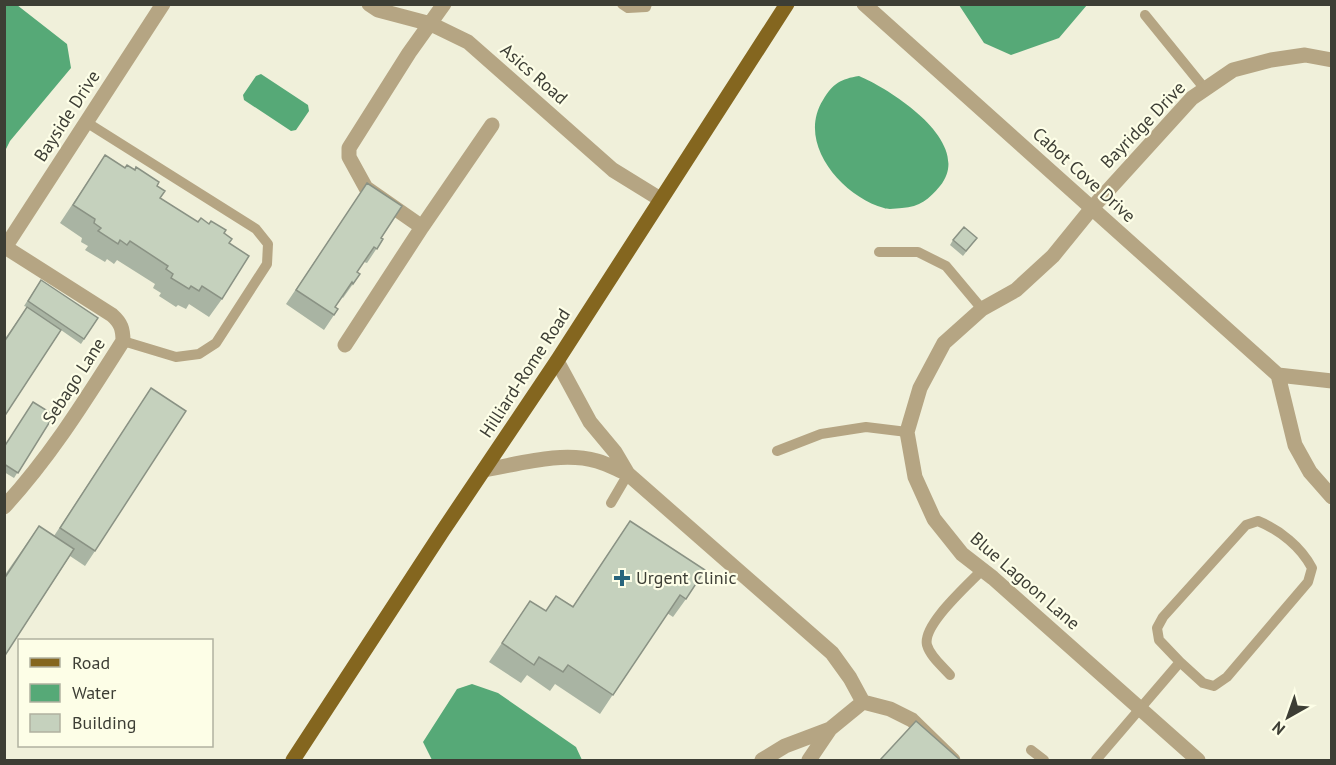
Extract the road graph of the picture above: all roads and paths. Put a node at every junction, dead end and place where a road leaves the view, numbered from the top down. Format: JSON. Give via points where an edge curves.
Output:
{"nodes":[{"id":1,"x":164,"y":4,"type":"edge"},
{"id":2,"x":369,"y":4,"type":"edge"},
{"id":3,"x":444,"y":4,"type":"edge"},
{"id":4,"x":622,"y":4,"type":"edge"},
{"id":5,"x":647,"y":4,"type":"edge"},
{"id":6,"x":787,"y":4,"type":"edge"},
{"id":7,"x":864,"y":4,"type":"edge"},
{"id":8,"x":1145,"y":15,"type":"dead end"},
{"id":9,"x":431,"y":24,"type":"junction"},
{"id":10,"x":1332,"y":60,"type":"edge"},
{"id":11,"x":1205,"y":89,"type":"junction"},
{"id":12,"x":86,"y":122,"type":"junction"},
{"id":13,"x":492,"y":125,"type":"dead end"},
{"id":14,"x":660,"y":199,"type":"junction"},
{"id":15,"x":1092,"y":208,"type":"junction"},
{"id":16,"x":422,"y":227,"type":"junction"},
{"id":17,"x":5,"y":248,"type":"edge"},
{"id":18,"x":879,"y":252,"type":"dead end"},
{"id":19,"x":982,"y":309,"type":"junction"},
{"id":20,"x":123,"y":341,"type":"junction"},
{"id":21,"x":345,"y":345,"type":"dead end"},
{"id":22,"x":557,"y":361,"type":"junction"},
{"id":23,"x":1278,"y":375,"type":"junction"},
{"id":24,"x":1332,"y":381,"type":"edge"},
{"id":25,"x":907,"y":432,"type":"junction"},
{"id":26,"x":777,"y":451,"type":"dead end"},
{"id":27,"x":484,"y":470,"type":"junction"},
{"id":28,"x":628,"y":474,"type":"junction"},
{"id":29,"x":1332,"y":497,"type":"edge"},
{"id":30,"x":611,"y":503,"type":"dead end"},
{"id":31,"x":4,"y":507,"type":"edge"},
{"id":32,"x":982,"y":570,"type":"junction"},
{"id":33,"x":1180,"y":662,"type":"junction"},
{"id":34,"x":950,"y":675,"type":"dead end"},
{"id":35,"x":863,"y":702,"type":"junction"},
{"id":36,"x":1140,"y":708,"type":"junction"},
{"id":37,"x":830,"y":729,"type":"junction"},
{"id":38,"x":1031,"y":750,"type":"dead end"},
{"id":39,"x":293,"y":760,"type":"edge"},
{"id":40,"x":762,"y":760,"type":"edge"},
{"id":41,"x":809,"y":760,"type":"edge"},
{"id":42,"x":953,"y":760,"type":"edge"},
{"id":43,"x":1044,"y":760,"type":"edge"},
{"id":44,"x":1096,"y":760,"type":"edge"},
{"id":45,"x":1198,"y":760,"type":"edge"}],
"edges":[{"from":1,"to":12,"type":"street","name":"Bayside Drive"},
{"from":2,"to":9,"type":"street","name":"Asics Road"},
{"from":3,"to":9,"type":"street"},
{"from":4,"to":5,"type":"lane","via":[[628,8]]},
{"from":6,"to":14,"type":"main road","name":"Hilliard-Rome Road"},
{"from":7,"to":15,"type":"street","name":"Cabot Cove Drive"},
{"from":8,"to":11,"type":"lane"},
{"from":9,"to":14,"type":"street","name":"Asics Road","via":[[468,42],[613,170]]},
{"from":9,"to":16,"type":"street","via":[[359,130],[349,157],[366,188]]},
{"from":10,"to":11,"type":"street","name":"Bayridge Drive","via":[[1305,55],[1270,60],[1233,70]]},
{"from":11,"to":15,"type":"street","name":"Bayridge Drive","via":[[1192,98]]},
{"from":12,"to":17,"type":"street","name":"Bayside Drive"},
{"from":12,"to":20,"type":"lane","via":[[256,229],[268,244],[267,264],[216,343],[199,354],[176,357]]},
{"from":13,"to":16,"type":"street"},
{"from":14,"to":22,"type":"main road","name":"Hilliard-Rome Road"},
{"from":15,"to":19,"type":"street","name":"Blue Lagoon Lane","via":[[1053,256],[1016,290]]},
{"from":15,"to":23,"type":"street","name":"Cabot Cove Drive"},
{"from":16,"to":21,"type":"street"},
{"from":17,"to":20,"type":"street","name":"Sebago Lane","via":[[112,315],[123,331]]},
{"from":18,"to":19,"type":"lane","via":[[918,252],[946,266]]},
{"from":19,"to":25,"type":"street","name":"Blue Lagoon Lane","via":[[944,343],[920,388]]},
{"from":20,"to":31,"type":"street","name":"Sebago Lane","via":[[67,430],[32,478]]},
{"from":22,"to":27,"type":"main road","name":"Hilliard-Rome Road"},
{"from":22,"to":28,"type":"street","via":[[590,422]]},
{"from":23,"to":24,"type":"street"},
{"from":23,"to":29,"type":"street","via":[[1295,445],[1310,472]]},
{"from":25,"to":26,"type":"lane","via":[[866,428],[821,434]]},
{"from":25,"to":32,"type":"street","name":"Blue Lagoon Lane","via":[[915,477],[934,519],[962,554]]},
{"from":27,"to":28,"type":"street","via":[[572,457],[597,461]]},
{"from":27,"to":39,"type":"main road","name":"Hilliard-Rome Road"},
{"from":28,"to":30,"type":"lane"},
{"from":28,"to":35,"type":"street","via":[[832,653]]},
{"from":32,"to":34,"type":"lane","via":[[926,636],[927,646]]},
{"from":32,"to":36,"type":"street","name":"Blue Lagoon Lane"},
{"from":33,"to":33,"type":"lane","via":[[1203,683],[1214,686],[1227,677],[1308,582],[1312,568],[1305,553],[1271,526],[1258,521],[1246,525],[1156,628],[1159,640]]},
{"from":33,"to":36,"type":"lane"},
{"from":35,"to":37,"type":"street"},
{"from":35,"to":42,"type":"street","via":[[912,720]]},
{"from":36,"to":44,"type":"lane"},
{"from":36,"to":45,"type":"street","name":"Blue Lagoon Lane"},
{"from":37,"to":40,"type":"street","via":[[785,746]]},
{"from":37,"to":41,"type":"street"},
{"from":38,"to":43,"type":"lane"}]}
